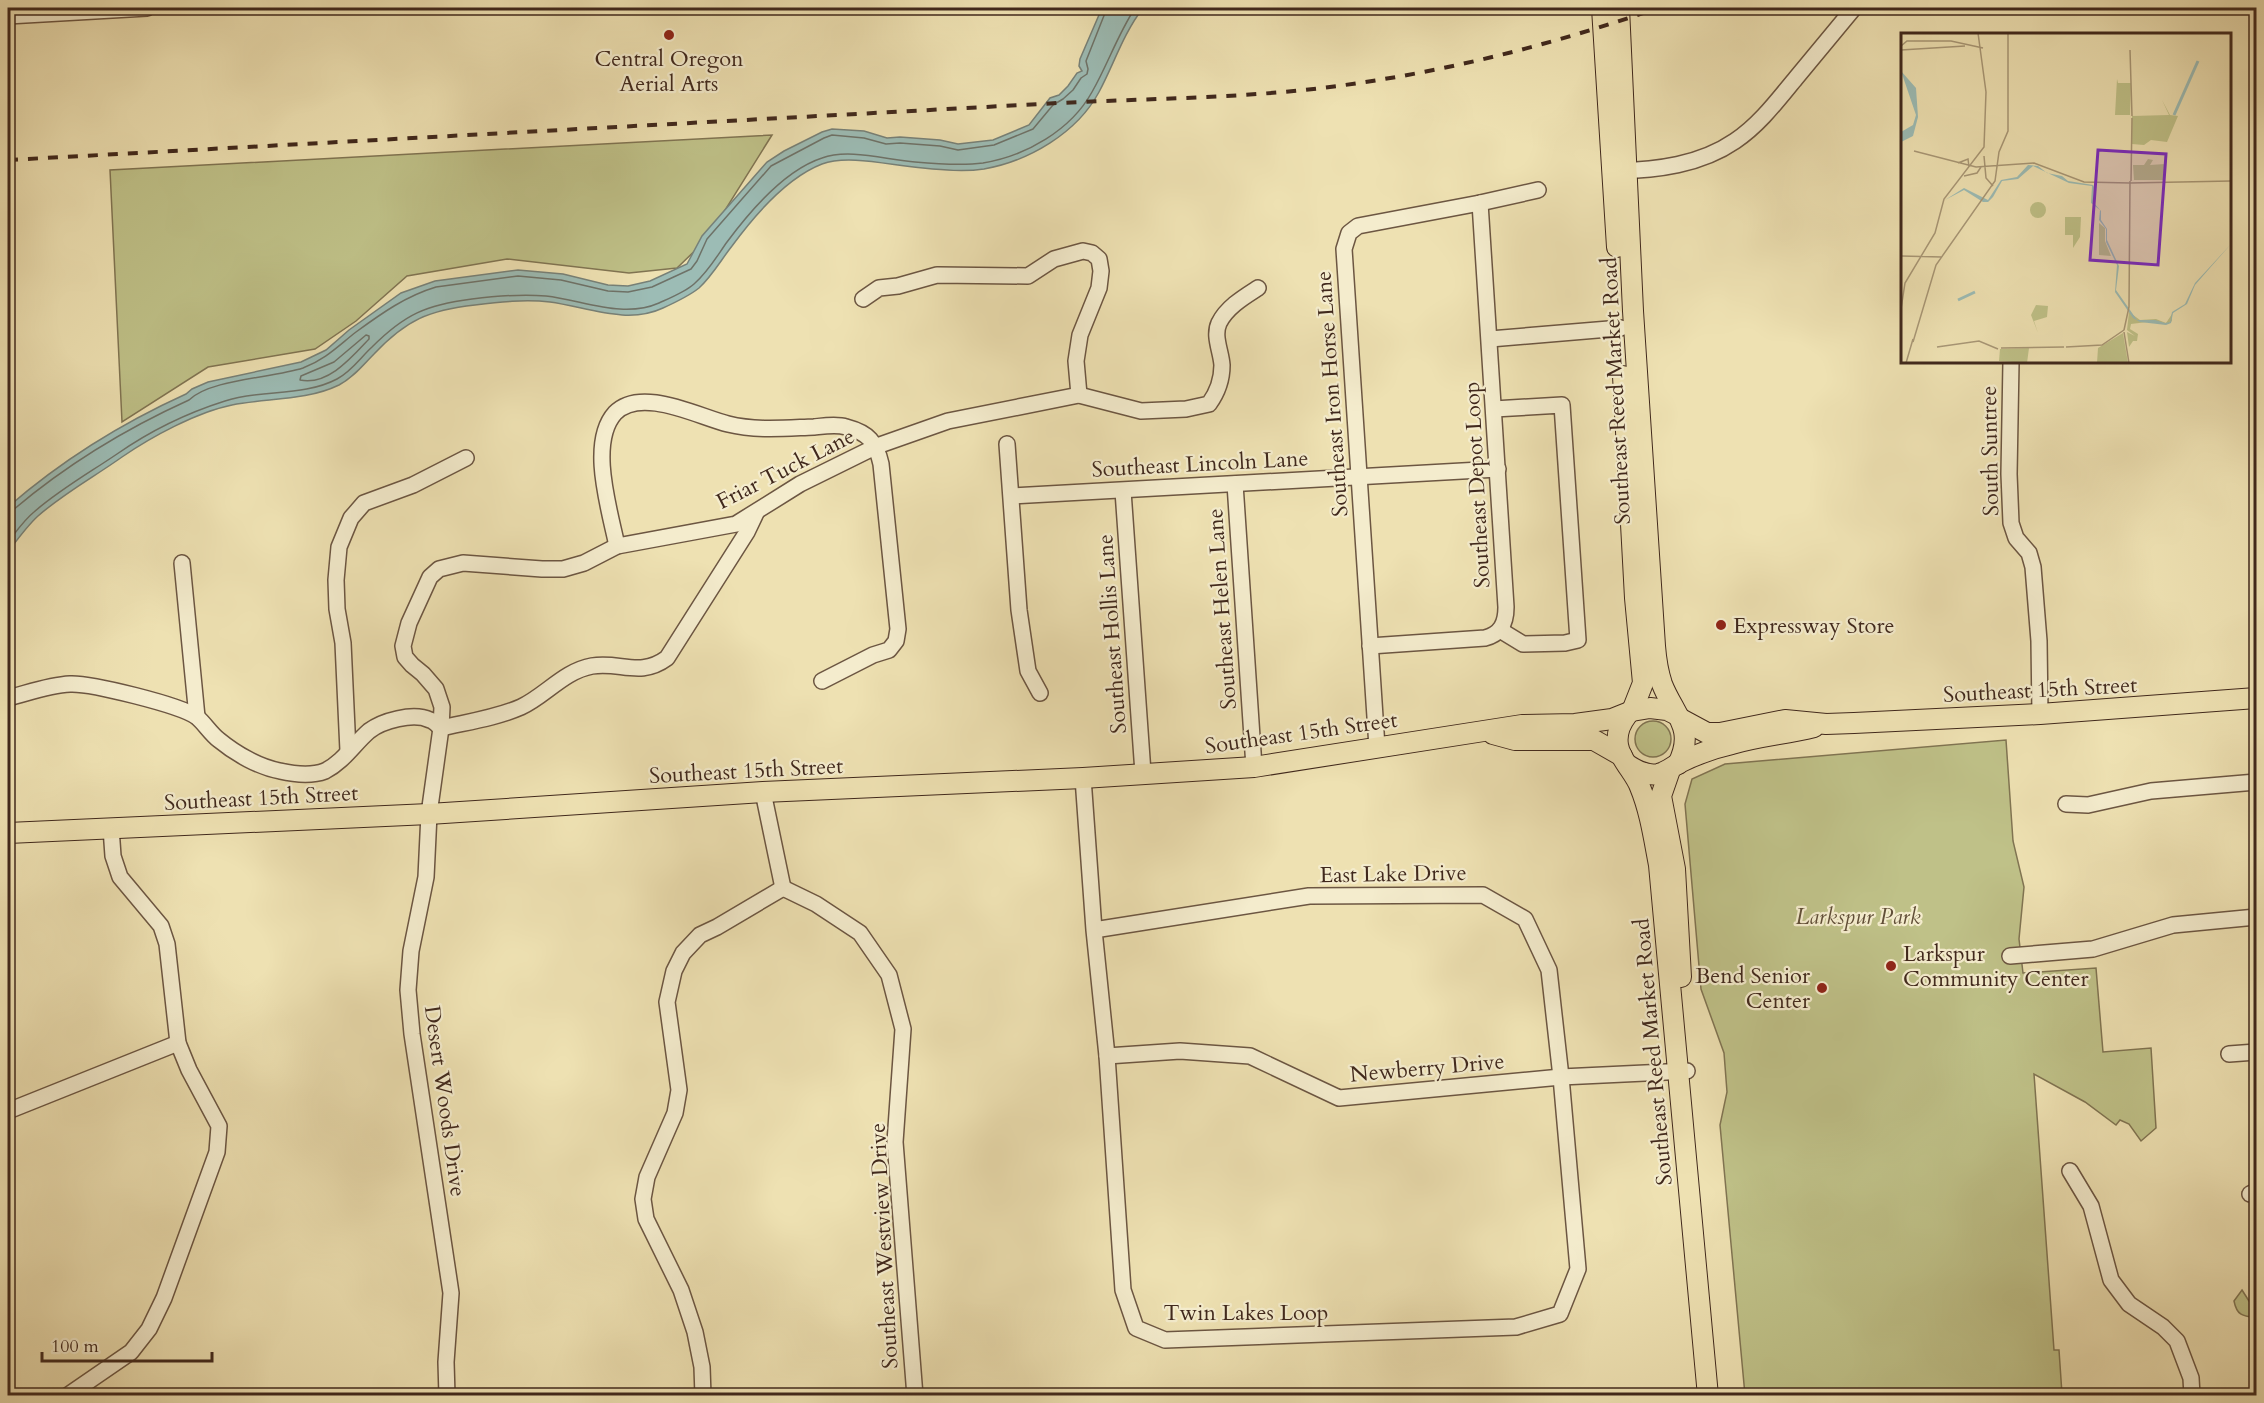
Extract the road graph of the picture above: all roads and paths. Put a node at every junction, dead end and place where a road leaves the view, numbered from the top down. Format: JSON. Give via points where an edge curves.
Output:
{"nodes":[{"id":1,"x":147,"y":8,"type":"edge"},
{"id":2,"x":1602,"y":8,"type":"edge"},
{"id":3,"x":1619,"y":8,"type":"edge"},
{"id":4,"x":1854,"y":8,"type":"edge"},
{"id":5,"x":24,"y":11,"type":"edge"},
{"id":6,"x":8,"y":16,"type":"edge"},
{"id":7,"x":1620,"y":171,"type":"junction"},
{"id":8,"x":1538,"y":189,"type":"dead end"},
{"id":9,"x":1480,"y":203,"type":"junction"},
{"id":10,"x":1258,"y":288,"type":"dead end"},
{"id":11,"x":863,"y":299,"type":"dead end"},
{"id":12,"x":1621,"y":328,"type":"junction"},
{"id":13,"x":1490,"y":339,"type":"junction"},
{"id":14,"x":2011,"y":363,"type":"edge"},
{"id":15,"x":1079,"y":395,"type":"junction"},
{"id":16,"x":1494,"y":410,"type":"junction"},
{"id":17,"x":1007,"y":444,"type":"dead end"},
{"id":18,"x":877,"y":446,"type":"junction"},
{"id":19,"x":466,"y":458,"type":"dead end"},
{"id":20,"x":1498,"y":469,"type":"junction"},
{"id":21,"x":1359,"y":477,"type":"junction"},
{"id":22,"x":1235,"y":484,"type":"junction"},
{"id":23,"x":1123,"y":491,"type":"junction"},
{"id":24,"x":1012,"y":496,"type":"junction"},
{"id":25,"x":756,"y":513,"type":"junction"},
{"id":26,"x":617,"y":546,"type":"junction"},
{"id":27,"x":182,"y":563,"type":"dead end"},
{"id":28,"x":1500,"y":630,"type":"junction"},
{"id":29,"x":1370,"y":646,"type":"junction"},
{"id":30,"x":822,"y":681,"type":"dead end"},
{"id":31,"x":1040,"y":693,"type":"dead end"},
{"id":32,"x":8,"y":698,"type":"edge"},
{"id":33,"x":2256,"y":698,"type":"edge"},
{"id":34,"x":1629,"y":713,"type":"junction"},
{"id":35,"x":2040,"y":714,"type":"junction"},
{"id":36,"x":197,"y":717,"type":"junction"},
{"id":37,"x":1679,"y":717,"type":"junction"},
{"id":38,"x":1826,"y":724,"type":"junction"},
{"id":39,"x":441,"y":728,"type":"junction"},
{"id":40,"x":1485,"y":731,"type":"junction"},
{"id":41,"x":1377,"y":747,"type":"junction"},
{"id":42,"x":348,"y":751,"type":"junction"},
{"id":43,"x":1625,"y":760,"type":"junction"},
{"id":44,"x":1254,"y":767,"type":"junction"},
{"id":45,"x":1674,"y":767,"type":"junction"},
{"id":46,"x":1143,"y":773,"type":"junction"},
{"id":47,"x":1083,"y":778,"type":"junction"},
{"id":48,"x":2256,"y":782,"type":"edge"},
{"id":49,"x":763,"y":792,"type":"junction"},
{"id":50,"x":2066,"y":804,"type":"dead end"},
{"id":51,"x":429,"y":814,"type":"junction"},
{"id":52,"x":111,"y":828,"type":"junction"},
{"id":53,"x":8,"y":834,"type":"edge"},
{"id":54,"x":783,"y":888,"type":"junction"},
{"id":55,"x":2256,"y":917,"type":"edge"},
{"id":56,"x":1094,"y":930,"type":"junction"},
{"id":57,"x":2010,"y":956,"type":"dead end"},
{"id":58,"x":178,"y":1043,"type":"junction"},
{"id":59,"x":2256,"y":1052,"type":"edge"},
{"id":60,"x":2229,"y":1054,"type":"dead end"},
{"id":61,"x":1107,"y":1056,"type":"junction"},
{"id":62,"x":1682,"y":1071,"type":"junction"},
{"id":63,"x":1562,"y":1077,"type":"junction"},
{"id":64,"x":8,"y":1112,"type":"edge"},
{"id":65,"x":2070,"y":1171,"type":"dead end"},
{"id":66,"x":67,"y":1395,"type":"edge"},
{"id":67,"x":447,"y":1395,"type":"edge"},
{"id":68,"x":702,"y":1395,"type":"edge"},
{"id":69,"x":915,"y":1395,"type":"edge"},
{"id":70,"x":1708,"y":1395,"type":"edge"},
{"id":71,"x":1718,"y":1395,"type":"edge"},
{"id":72,"x":2192,"y":1395,"type":"edge"}],
"edges":[{"from":1,"to":5,"type":"street"},
{"from":2,"to":7,"type":"main road","name":"Southeast Reed Market Road"},
{"from":3,"to":7,"type":"main road","name":"Southeast Reed Market Road"},
{"from":4,"to":7,"type":"street","via":[[1777,101],[1734,141],[1685,163]]},
{"from":5,"to":6,"type":"street"},
{"from":7,"to":12,"type":"main road","name":"Southeast Reed Market Road"},
{"from":7,"to":37,"type":"main road","name":"Southeast Reed Market Road","via":[[1655,646],[1661,682]]},
{"from":8,"to":9,"type":"street","name":"Southeast Iron Horse Lane"},
{"from":9,"to":13,"type":"street","name":"Southeast Depot Loop"},
{"from":9,"to":21,"type":"street","name":"Southeast Iron Horse Lane","via":[[1358,226],[1349,233],[1344,249]]},
{"from":10,"to":15,"type":"street","name":"Friar Tuck Lane","via":[[1231,308],[1218,324],[1221,373],[1219,387],[1209,404],[1141,411]]},
{"from":11,"to":15,"type":"street","via":[[879,288],[937,275],[1028,276],[1054,260],[1083,251],[1092,253],[1099,260],[1101,271],[1099,288],[1080,335],[1076,361]]},
{"from":12,"to":13,"type":"street"},
{"from":12,"to":34,"type":"main road","name":"Southeast Reed Market Road","via":[[1643,683]]},
{"from":13,"to":16,"type":"street","name":"Southeast Depot Loop"},
{"from":14,"to":35,"type":"street","name":"South Suntree","via":[[2011,523],[2016,538],[2029,552],[2033,567]]},
{"from":15,"to":18,"type":"street","name":"Friar Tuck Lane","via":[[948,421]]},
{"from":16,"to":20,"type":"street","name":"Southeast Depot Loop"},
{"from":16,"to":28,"type":"street","via":[[1562,405],[1578,640],[1523,644]]},
{"from":17,"to":24,"type":"street"},
{"from":18,"to":25,"type":"street","name":"Friar Tuck Lane","via":[[800,484]]},
{"from":18,"to":26,"type":"street","via":[[844,426],[760,429],[656,403],[626,406],[608,425],[602,462]]},
{"from":18,"to":30,"type":"street","via":[[898,629],[896,641],[889,650]]},
{"from":19,"to":42,"type":"street","via":[[413,485],[364,503],[351,518],[339,547],[337,599]]},
{"from":20,"to":21,"type":"street","name":"Southeast Lincoln Lane"},
{"from":20,"to":28,"type":"street","name":"Southeast Depot Loop","via":[[1506,607]]},
{"from":21,"to":22,"type":"street","name":"Southeast Lincoln Lane"},
{"from":21,"to":29,"type":"street","name":"Southeast Iron Horse Lane"},
{"from":22,"to":23,"type":"street","name":"Southeast Lincoln Lane"},
{"from":22,"to":44,"type":"street","name":"Southeast Helen Lane"},
{"from":23,"to":24,"type":"street","name":"Southeast Lincoln Lane"},
{"from":23,"to":46,"type":"street","name":"Southeast Hollis Lane"},
{"from":24,"to":31,"type":"street","via":[[1019,610],[1028,671]]},
{"from":25,"to":26,"type":"street","name":"Friar Tuck Lane","via":[[736,525]]},
{"from":25,"to":39,"type":"street","via":[[667,658],[657,666],[592,666],[522,706]]},
{"from":26,"to":39,"type":"street","name":"Friar Tuck Lane","via":[[563,569],[463,563],[438,569],[430,577],[403,646],[405,657],[436,689],[442,707]]},
{"from":27,"to":36,"type":"street"},
{"from":28,"to":29,"type":"street","via":[[1481,639]]},
{"from":29,"to":41,"type":"street","name":"Southeast Iron Horse Lane"},
{"from":32,"to":36,"type":"street","via":[[55,686],[93,686],[173,706]]},
{"from":33,"to":35,"type":"main road","name":"Southeast 15th Street"},
{"from":34,"to":37,"type":"main road","name":"Southeast 15th Street","via":[[1658,708]]},
{"from":34,"to":40,"type":"main road","name":"Southeast 15th Street","via":[[1575,724],[1522,725]]},
{"from":34,"to":43,"type":"main road","name":"Southeast Reed Market Road","via":[[1617,733],[1618,747]]},
{"from":35,"to":38,"type":"main road","name":"Southeast 15th Street"},
{"from":36,"to":42,"type":"street","via":[[220,741],[252,762],[279,771],[322,772],[337,764]]},
{"from":37,"to":38,"type":"main road","name":"Southeast 15th Street","via":[[1707,733],[1785,720]]},
{"from":37,"to":45,"type":"main road","name":"Southeast Reed Market Road","via":[[1686,735],[1685,746]]},
{"from":38,"to":45,"type":"main road","name":"Southeast 15th Street","via":[[1733,743]]},
{"from":39,"to":42,"type":"street","via":[[429,719],[396,719],[371,730]]},
{"from":39,"to":51,"type":"street","name":"Friar Tuck Lane"},
{"from":40,"to":41,"type":"main road","name":"Southeast 15th Street"},
{"from":40,"to":43,"type":"main road","name":"Southeast 15th Street","via":[[1515,740],[1594,740]]},
{"from":41,"to":44,"type":"main road","name":"Southeast 15th Street"},
{"from":43,"to":45,"type":"main road","name":"Southeast 15th Street","via":[[1636,771],[1647,774]]},
{"from":43,"to":62,"type":"main road","name":"Southeast Reed Market Road","via":[[1644,797],[1659,865]]},
{"from":44,"to":46,"type":"main road","name":"Southeast 15th Street"},
{"from":45,"to":62,"type":"main road","name":"Southeast Reed Market Road","via":[[1661,796],[1675,869]]},
{"from":46,"to":47,"type":"main road","name":"Southeast 15th Street"},
{"from":47,"to":49,"type":"main road","name":"Southeast 15th Street"},
{"from":47,"to":56,"type":"street","name":"Twin Lakes Loop"},
{"from":48,"to":50,"type":"street","via":[[2151,791],[2088,806]]},
{"from":49,"to":51,"type":"main road","name":"Southeast 15th Street"},
{"from":49,"to":54,"type":"street"},
{"from":51,"to":52,"type":"main road","name":"Southeast 15th Street"},
{"from":51,"to":67,"type":"street","name":"Desert Woods Drive","via":[[426,877],[411,951],[408,990],[451,1293]]},
{"from":52,"to":53,"type":"main road","name":"Southeast 15th Street"},
{"from":52,"to":58,"type":"street","via":[[113,856],[120,877],[161,926],[167,944]]},
{"from":54,"to":68,"type":"street","via":[[700,935],[683,953],[674,971],[667,1002],[679,1090],[675,1113],[647,1177],[643,1199],[646,1219],[681,1290],[695,1332],[702,1367]]},
{"from":54,"to":69,"type":"street","name":"Southeast Westview Drive","via":[[860,933],[889,975],[892,986],[903,1029],[895,1142]]},
{"from":55,"to":57,"type":"street","via":[[2173,925],[2093,949]]},
{"from":56,"to":61,"type":"street","name":"Twin Lakes Loop"},
{"from":56,"to":63,"type":"street","name":"East Lake Drive","via":[[1309,896],[1483,895],[1525,919],[1549,970]]},
{"from":58,"to":64,"type":"street"},
{"from":58,"to":66,"type":"street","via":[[219,1126],[217,1152],[149,1329],[131,1352]]},
{"from":59,"to":60,"type":"street"},
{"from":61,"to":63,"type":"street","name":"Newberry Drive","via":[[1180,1051],[1250,1056],[1339,1098]]},
{"from":61,"to":63,"type":"street","name":"Twin Lakes Loop","via":[[1122,1290],[1136,1328],[1165,1340],[1516,1327],[1560,1314],[1578,1269]]},
{"from":62,"to":63,"type":"street","name":"Newberry Drive"},
{"from":62,"to":70,"type":"main road","name":"Southeast Reed Market Road"},
{"from":62,"to":71,"type":"main road","name":"Southeast Reed Market Road"},
{"from":65,"to":72,"type":"street","via":[[2091,1206],[2110,1280],[2129,1305],[2177,1341],[2191,1378]]}]}
